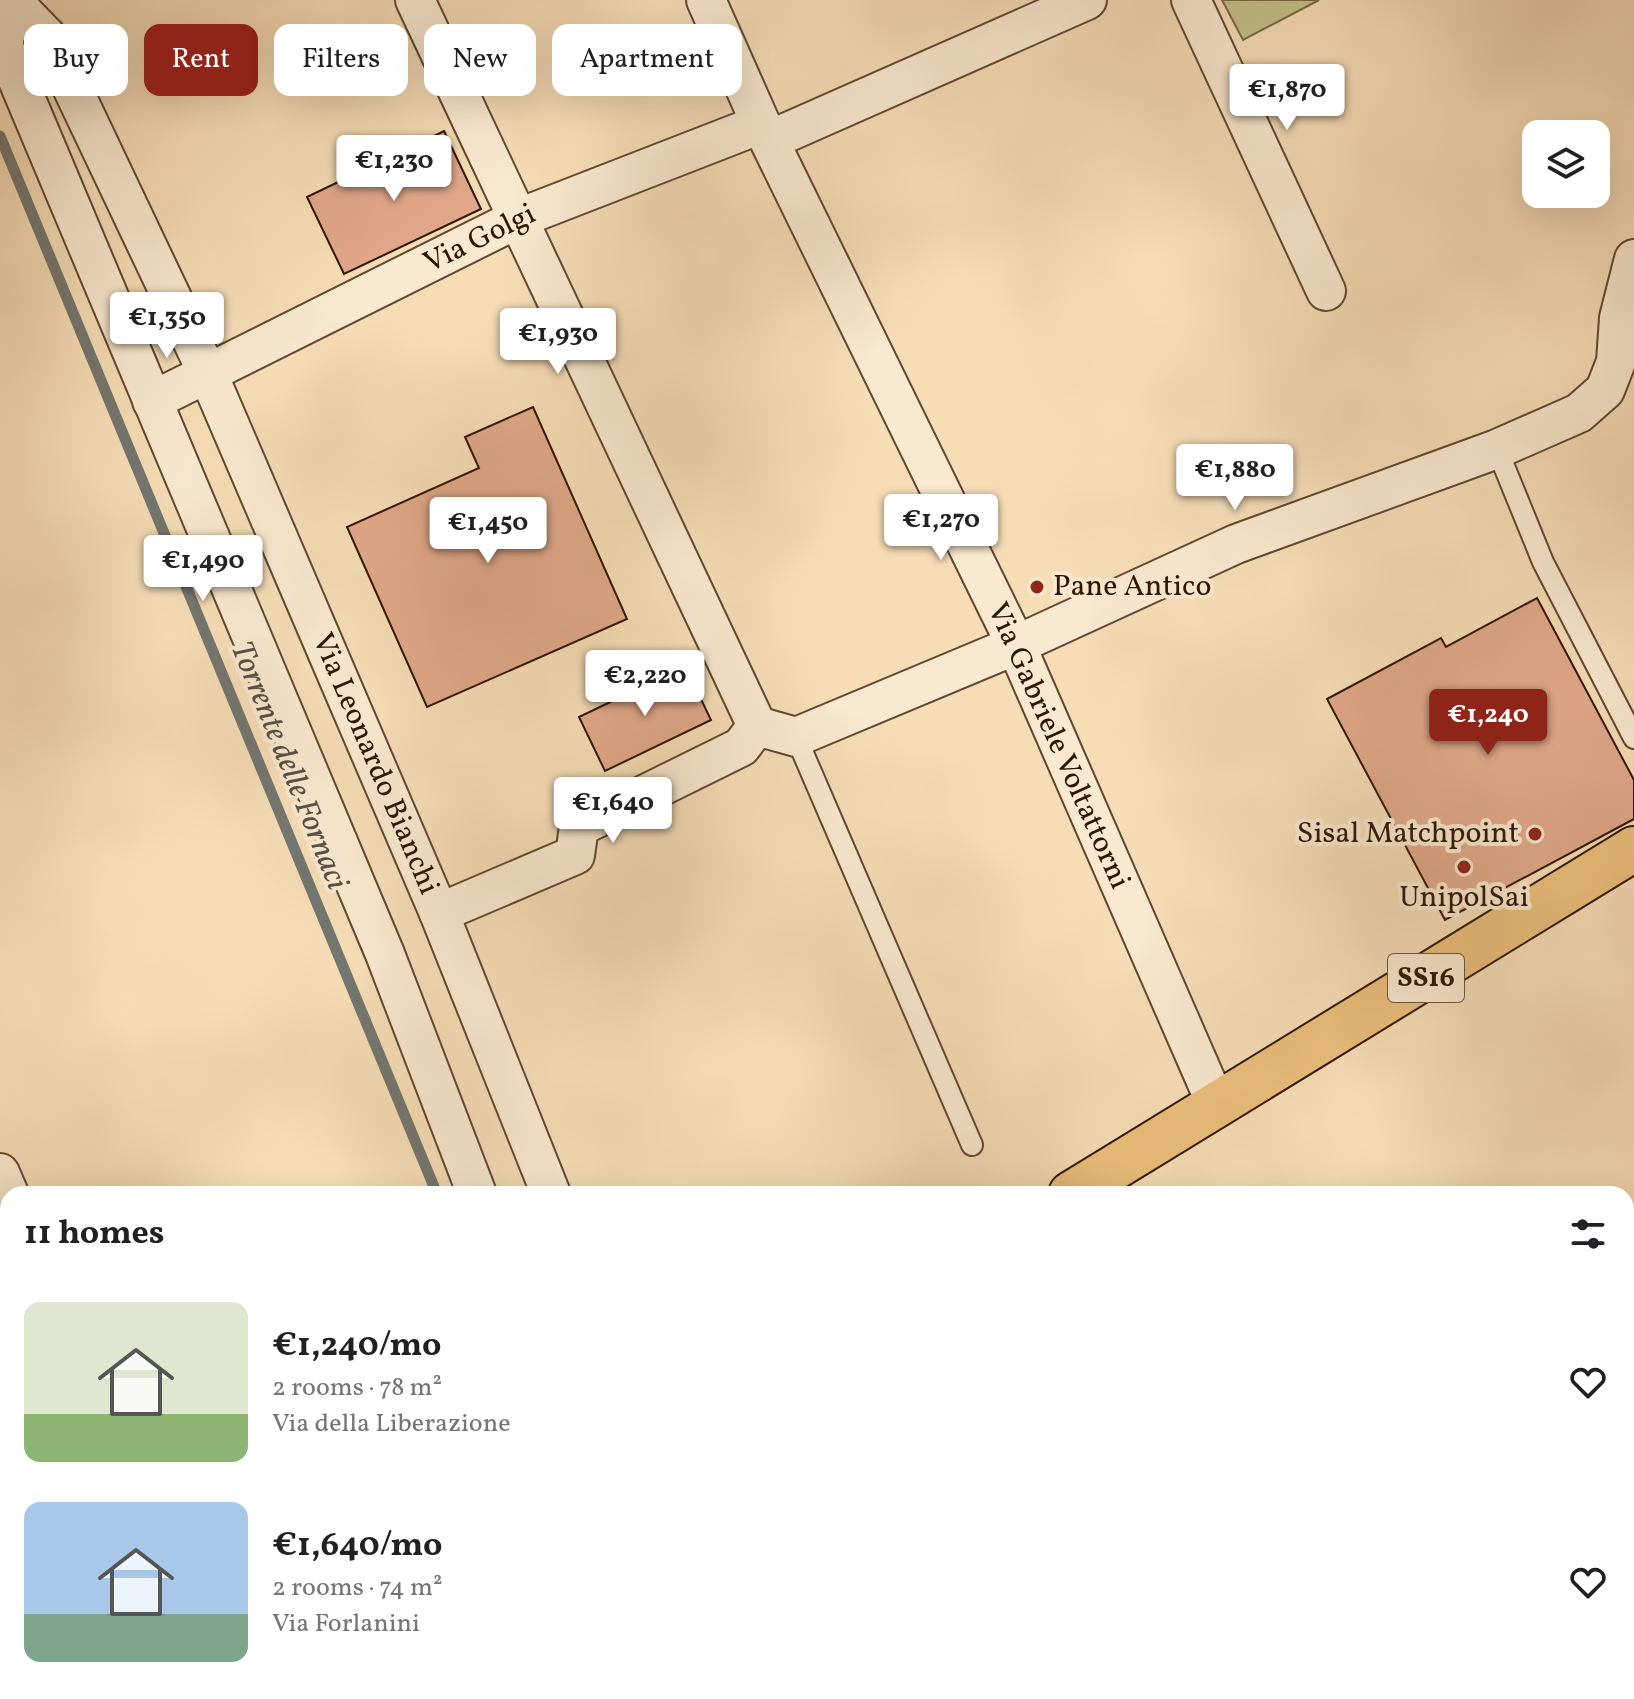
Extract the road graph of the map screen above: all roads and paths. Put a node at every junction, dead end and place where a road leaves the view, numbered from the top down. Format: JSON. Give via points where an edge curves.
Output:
{"nodes":[{"id":1,"x":9,"y":0,"type":"edge"},
{"id":2,"x":415,"y":0,"type":"edge"},
{"id":3,"x":706,"y":0,"type":"edge"},
{"id":4,"x":1087,"y":0,"type":"edge"},
{"id":5,"x":1191,"y":0,"type":"edge"},
{"id":6,"x":765,"y":132,"type":"junction"},
{"id":7,"x":519,"y":218,"type":"junction"},
{"id":8,"x":1634,"y":259,"type":"edge"},
{"id":9,"x":1326,"y":291,"type":"dead end"},
{"id":10,"x":208,"y":374,"type":"junction"},
{"id":11,"x":152,"y":401,"type":"junction"},
{"id":12,"x":1497,"y":449,"type":"junction"},
{"id":13,"x":1016,"y":645,"type":"junction"},
{"id":14,"x":757,"y":726,"type":"junction"},
{"id":15,"x":796,"y":737,"type":"junction"},
{"id":16,"x":1634,"y":738,"type":"edge"},
{"id":17,"x":1634,"y":849,"type":"edge"},
{"id":18,"x":439,"y":913,"type":"junction"},
{"id":19,"x":1217,"y":1106,"type":"junction"},
{"id":20,"x":972,"y":1145,"type":"dead end"},
{"id":21,"x":474,"y":1186,"type":"edge"},
{"id":22,"x":548,"y":1186,"type":"edge"},
{"id":23,"x":1089,"y":1186,"type":"edge"}],
"edges":[{"from":1,"to":10,"type":"street","name":"Via Leonardo Bianchi","via":[[49,39]]},
{"from":1,"to":11,"type":"street","name":"Via Leonardo Bianchi","via":[[4,47]]},
{"from":2,"to":7,"type":"street"},
{"from":3,"to":6,"type":"street","name":"Via Gabriele Voltattorni"},
{"from":4,"to":6,"type":"street","name":"Via Golgi"},
{"from":5,"to":9,"type":"street"},
{"from":6,"to":7,"type":"street","name":"Via Golgi"},
{"from":6,"to":13,"type":"street","name":"Via Gabriele Voltattorni"},
{"from":7,"to":10,"type":"street","name":"Via Golgi"},
{"from":7,"to":14,"type":"street"},
{"from":8,"to":12,"type":"street","via":[[1619,318],[1616,362],[1605,390],[1579,413]]},
{"from":10,"to":11,"type":"street","name":"Via Golgi"},
{"from":10,"to":18,"type":"street","name":"Via Leonardo Bianchi"},
{"from":11,"to":21,"type":"street","name":"Via Leonardo Bianchi","via":[[385,954]]},
{"from":12,"to":13,"type":"street","via":[[1236,544]]},
{"from":12,"to":16,"type":"lane","via":[[1543,562]]},
{"from":13,"to":15,"type":"street"},
{"from":13,"to":19,"type":"street","name":"Via Gabriele Voltattorni"},
{"from":14,"to":15,"type":"street"},
{"from":14,"to":18,"type":"street","via":[[741,747],[579,827],[575,855]]},
{"from":15,"to":20,"type":"lane"},
{"from":17,"to":19,"type":"main road","number":"SS16"},
{"from":18,"to":22,"type":"street","name":"Via Leonardo Bianchi"},
{"from":19,"to":23,"type":"main road","number":"SS16"}]}
